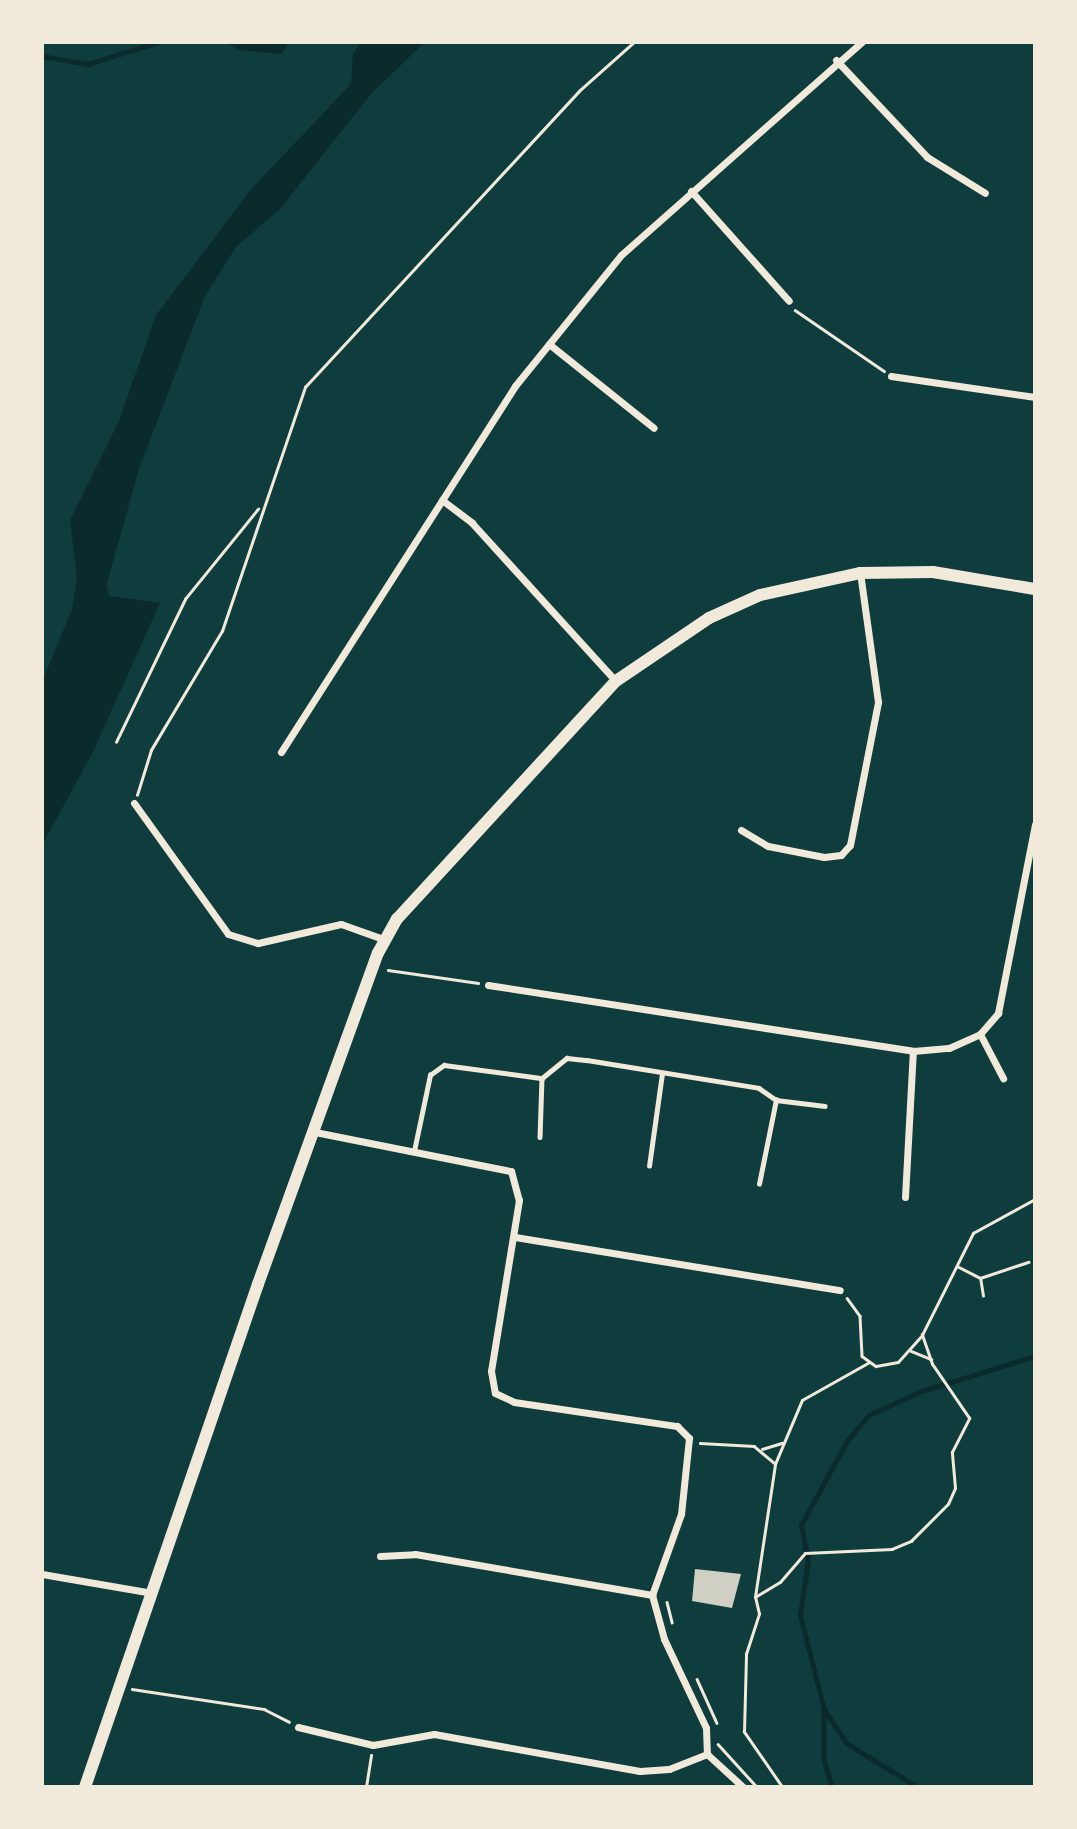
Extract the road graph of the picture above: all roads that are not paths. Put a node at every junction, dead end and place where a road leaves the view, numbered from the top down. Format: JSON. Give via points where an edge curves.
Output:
{"nodes":[{"id":1,"x":862,"y":42,"type":"edge"},
{"id":2,"x":836,"y":60,"type":"junction"},
{"id":3,"x":691,"y":191,"type":"junction"},
{"id":4,"x":985,"y":193,"type":"dead end"},
{"id":5,"x":789,"y":301,"type":"road end"},
{"id":6,"x":549,"y":344,"type":"junction"},
{"id":7,"x":891,"y":376,"type":"road end"},
{"id":8,"x":1035,"y":397,"type":"edge"},
{"id":9,"x":654,"y":428,"type":"dead end"},
{"id":10,"x":442,"y":500,"type":"junction"},
{"id":11,"x":860,"y":573,"type":"junction"},
{"id":12,"x":1035,"y":589,"type":"edge"},
{"id":13,"x":616,"y":681,"type":"junction"},
{"id":14,"x":281,"y":752,"type":"dead end"},
{"id":15,"x":134,"y":803,"type":"road end"},
{"id":16,"x":1035,"y":825,"type":"edge"},
{"id":17,"x":741,"y":831,"type":"dead end"},
{"id":18,"x":383,"y":939,"type":"junction"},
{"id":19,"x":488,"y":985,"type":"road end"},
{"id":20,"x":979,"y":1034,"type":"junction"},
{"id":21,"x":913,"y":1051,"type":"junction"},
{"id":22,"x":662,"y":1074,"type":"junction"},
{"id":23,"x":1003,"y":1078,"type":"dead end"},
{"id":24,"x":542,"y":1079,"type":"junction"},
{"id":25,"x":775,"y":1100,"type":"junction"},
{"id":26,"x":825,"y":1106,"type":"dead end"},
{"id":27,"x":315,"y":1132,"type":"junction"},
{"id":28,"x":540,"y":1137,"type":"dead end"},
{"id":29,"x":414,"y":1151,"type":"junction"},
{"id":30,"x":649,"y":1166,"type":"dead end"},
{"id":31,"x":759,"y":1184,"type":"dead end"},
{"id":32,"x":905,"y":1197,"type":"dead end"},
{"id":33,"x":516,"y":1237,"type":"junction"},
{"id":34,"x":840,"y":1290,"type":"road end"},
{"id":35,"x":380,"y":1556,"type":"dead end"},
{"id":36,"x":42,"y":1574,"type":"edge"},
{"id":37,"x":153,"y":1594,"type":"junction"},
{"id":38,"x":653,"y":1599,"type":"junction"},
{"id":39,"x":298,"y":1727,"type":"road end"},
{"id":40,"x":707,"y":1754,"type":"junction"},
{"id":41,"x":85,"y":1787,"type":"edge"},
{"id":42,"x":743,"y":1787,"type":"edge"}],
"edges":[{"from":1,"to":2,"type":"street"},
{"from":2,"to":3,"type":"street"},
{"from":2,"to":4,"type":"street","via":[[919,150]]},
{"from":3,"to":5,"type":"street"},
{"from":3,"to":6,"type":"street","via":[[621,255]]},
{"from":6,"to":9,"type":"street"},
{"from":6,"to":10,"type":"street"},
{"from":7,"to":8,"type":"street"},
{"from":10,"to":13,"type":"street","via":[[472,523]]},
{"from":10,"to":14,"type":"street"},
{"from":11,"to":12,"type":"street","via":[[933,572]]},
{"from":11,"to":13,"type":"street","via":[[760,595],[661,647]]},
{"from":11,"to":17,"type":"street","via":[[878,702],[850,845],[841,855],[824,857],[768,846]]},
{"from":13,"to":18,"type":"street"},
{"from":15,"to":18,"type":"street","via":[[228,934],[258,943],[341,924]]},
{"from":16,"to":20,"type":"street","via":[[1003,998]]},
{"from":18,"to":27,"type":"street"},
{"from":19,"to":21,"type":"street"},
{"from":20,"to":21,"type":"street","via":[[949,1048]]},
{"from":20,"to":23,"type":"street"},
{"from":21,"to":32,"type":"street"},
{"from":22,"to":24,"type":"lane","via":[[567,1059]]},
{"from":22,"to":25,"type":"lane","via":[[759,1088]]},
{"from":22,"to":30,"type":"lane"},
{"from":24,"to":28,"type":"lane"},
{"from":24,"to":29,"type":"lane","via":[[439,1066],[430,1075]]},
{"from":25,"to":26,"type":"lane"},
{"from":25,"to":31,"type":"lane"},
{"from":27,"to":29,"type":"street"},
{"from":27,"to":37,"type":"street"},
{"from":29,"to":33,"type":"street","via":[[511,1171],[520,1188]]},
{"from":33,"to":34,"type":"street"},
{"from":33,"to":38,"type":"street","via":[[491,1371],[495,1393],[514,1402],[677,1426],[690,1443],[681,1514]]},
{"from":35,"to":38,"type":"street","via":[[415,1554]]},
{"from":36,"to":37,"type":"street"},
{"from":37,"to":41,"type":"street"},
{"from":38,"to":40,"type":"street","via":[[664,1639],[702,1718]]},
{"from":39,"to":40,"type":"street","via":[[373,1745],[434,1734],[640,1771],[668,1769]]},
{"from":40,"to":42,"type":"street"}]}
